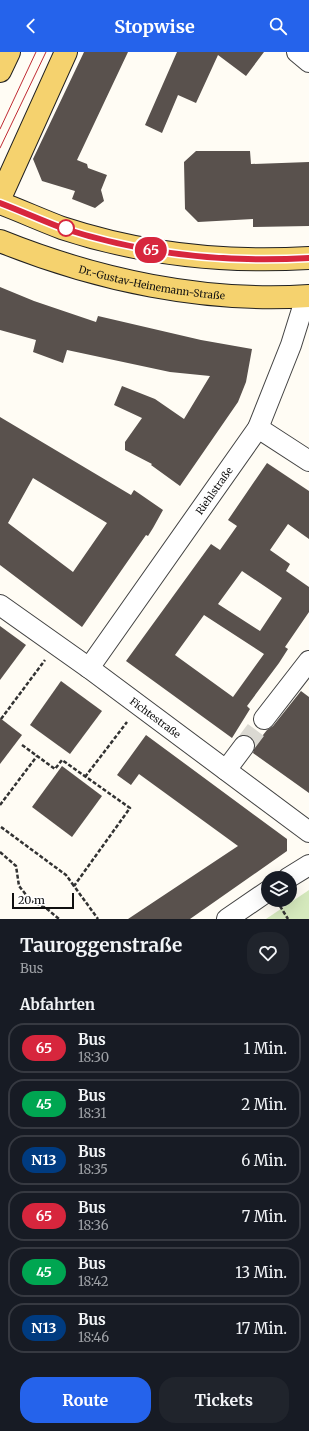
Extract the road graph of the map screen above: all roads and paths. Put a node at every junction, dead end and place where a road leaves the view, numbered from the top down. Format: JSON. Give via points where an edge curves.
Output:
{"nodes":[{"id":1,"x":9,"y":52,"type":"edge"},
{"id":2,"x":66,"y":52,"type":"edge"},
{"id":3,"x":297,"y":52,"type":"edge"},
{"id":4,"x":309,"y":62,"type":"edge"},
{"id":5,"x":0,"y":71,"type":"edge"},
{"id":6,"x":0,"y":198,"type":"edge"},
{"id":7,"x":0,"y":203,"type":"edge"},
{"id":8,"x":0,"y":241,"type":"edge"},
{"id":9,"x":309,"y":258,"type":"edge"},
{"id":10,"x":308,"y":296,"type":"edge"},
{"id":11,"x":258,"y":428,"type":"junction"},
{"id":12,"x":309,"y":461,"type":"edge"},
{"id":13,"x":0,"y":605,"type":"edge"},
{"id":14,"x":56,"y":645,"type":"junction"},
{"id":15,"x":309,"y":660,"type":"edge"},
{"id":16,"x":89,"y":668,"type":"junction"},
{"id":17,"x":139,"y":706,"type":"junction"},
{"id":18,"x":1,"y":719,"type":"dead end"},
{"id":19,"x":264,"y":719,"type":"tunnel mouth"},
{"id":20,"x":22,"y":745,"type":"dead end"},
{"id":21,"x":244,"y":746,"type":"tunnel mouth"},
{"id":22,"x":37,"y":756,"type":"junction"},
{"id":23,"x":226,"y":770,"type":"junction"},
{"id":24,"x":85,"y":777,"type":"junction"},
{"id":25,"x":0,"y":805,"type":"edge"},
{"id":26,"x":1,"y":827,"type":"edge"},
{"id":27,"x":309,"y":832,"type":"edge"},
{"id":28,"x":0,"y":852,"type":"edge"},
{"id":29,"x":309,"y":865,"type":"edge"},
{"id":30,"x":297,"y":872,"type":"edge"},
{"id":31,"x":74,"y":886,"type":"junction"},
{"id":32,"x":261,"y":896,"type":"edge"},
{"id":33,"x":282,"y":908,"type":"dead end"},
{"id":34,"x":59,"y":919,"type":"edge"},
{"id":35,"x":98,"y":919,"type":"edge"},
{"id":36,"x":227,"y":919,"type":"edge"},
{"id":37,"x":288,"y":919,"type":"edge"}],
"edges":[{"from":1,"to":5,"type":"main road"},
{"from":2,"to":6,"type":"main road"},
{"from":3,"to":4,"type":"street"},
{"from":7,"to":9,"type":"main road","via":[[63,228],[148,249],[215,258]]},
{"from":8,"to":10,"type":"main road","name":"Dr.-Gustav-Heinemann-Straße","via":[[69,266],[150,286],[225,295]]},
{"from":10,"to":11,"type":"street","name":"Riehlstraße","via":[[292,345]]},
{"from":11,"to":12,"type":"street"},
{"from":11,"to":16,"type":"street","name":"Riehlstraße"},
{"from":13,"to":14,"type":"street","name":"Fichtestraße"},
{"from":14,"to":16,"type":"street","name":"Fichtestraße"},
{"from":14,"to":18,"type":"path"},
{"from":15,"to":19,"type":"street"},
{"from":16,"to":17,"type":"street","name":"Fichtestraße"},
{"from":17,"to":23,"type":"street","name":"Fichtestraße"},
{"from":17,"to":24,"type":"path"},
{"from":20,"to":22,"type":"path"},
{"from":21,"to":23,"type":"street"},
{"from":22,"to":24,"type":"path","via":[[55,769],[62,760]]},
{"from":22,"to":25,"type":"path"},
{"from":23,"to":27,"type":"street","name":"Fichtestraße"},
{"from":24,"to":31,"type":"path","via":[[130,808]]},
{"from":26,"to":31,"type":"path","via":[[66,875]]},
{"from":28,"to":34,"type":"path","via":[[16,866],[19,886],[31,901],[46,908]]},
{"from":29,"to":30,"type":"street"},
{"from":31,"to":35,"type":"path"},
{"from":32,"to":36,"type":"street"},
{"from":33,"to":37,"type":"path"}]}
